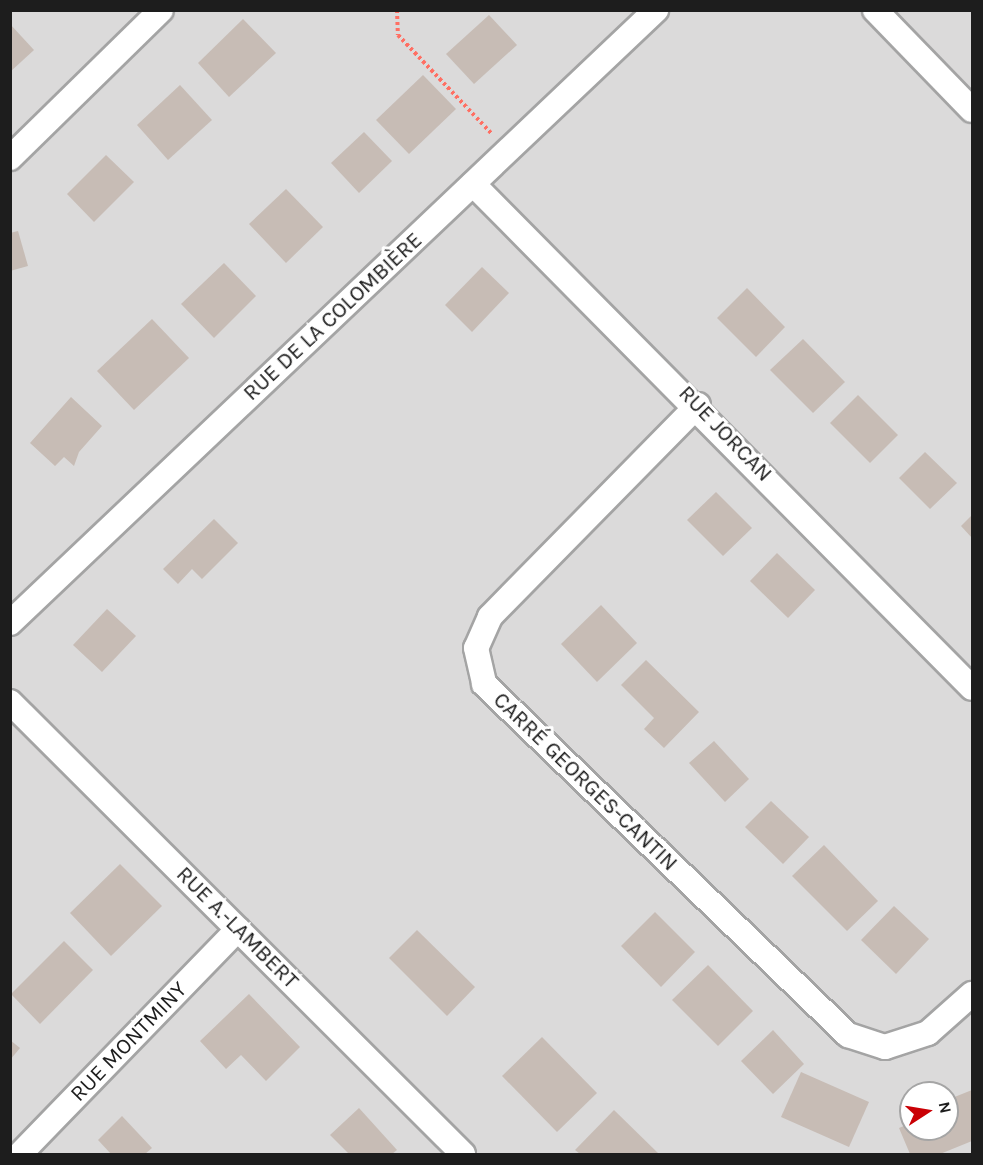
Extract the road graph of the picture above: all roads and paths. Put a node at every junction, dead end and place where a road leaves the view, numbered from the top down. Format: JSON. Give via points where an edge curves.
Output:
{"nodes":[{"id":1,"x":161,"y":10,"type":"edge"},
{"id":2,"x":397,"y":10,"type":"edge"},
{"id":3,"x":656,"y":10,"type":"edge"},
{"id":4,"x":875,"y":10,"type":"edge"},
{"id":5,"x":972,"y":110,"type":"edge"},
{"id":6,"x":508,"y":151,"type":"junction"},
{"id":7,"x":10,"y":158,"type":"edge"},
{"id":8,"x":473,"y":184,"type":"junction"},
{"id":9,"x":698,"y":405,"type":"junction"},
{"id":10,"x":10,"y":623,"type":"edge"},
{"id":11,"x":972,"y":688,"type":"edge"},
{"id":12,"x":10,"y":702,"type":"edge"},
{"id":13,"x":238,"y":929,"type":"junction"},
{"id":14,"x":972,"y":994,"type":"edge"},
{"id":15,"x":20,"y":1155,"type":"edge"},
{"id":16,"x":463,"y":1155,"type":"edge"}],
"edges":[{"from":1,"to":7,"type":"street"},
{"from":2,"to":6,"type":"path","via":[[398,35]]},
{"from":3,"to":6,"type":"street","name":"RUE DE LA COLOMBIÈRE"},
{"from":4,"to":5,"type":"street"},
{"from":6,"to":8,"type":"street","name":"RUE DE LA COLOMBIÈRE"},
{"from":8,"to":9,"type":"street","name":"RUE JORCAN"},
{"from":8,"to":10,"type":"street","name":"RUE DE LA COLOMBIÈRE"},
{"from":9,"to":11,"type":"street","name":"RUE JORCAN"},
{"from":9,"to":14,"type":"street","name":"CARRÉ GEORGES-CANTIN","via":[[490,617],[476,648],[484,684],[848,1035],[885,1047],[927,1033]]},
{"from":12,"to":13,"type":"street","name":"RUE A.-LAMBERT"},
{"from":13,"to":15,"type":"street","name":"RUE MONTMINY"},
{"from":13,"to":16,"type":"street","name":"RUE A.-LAMBERT"}]}
